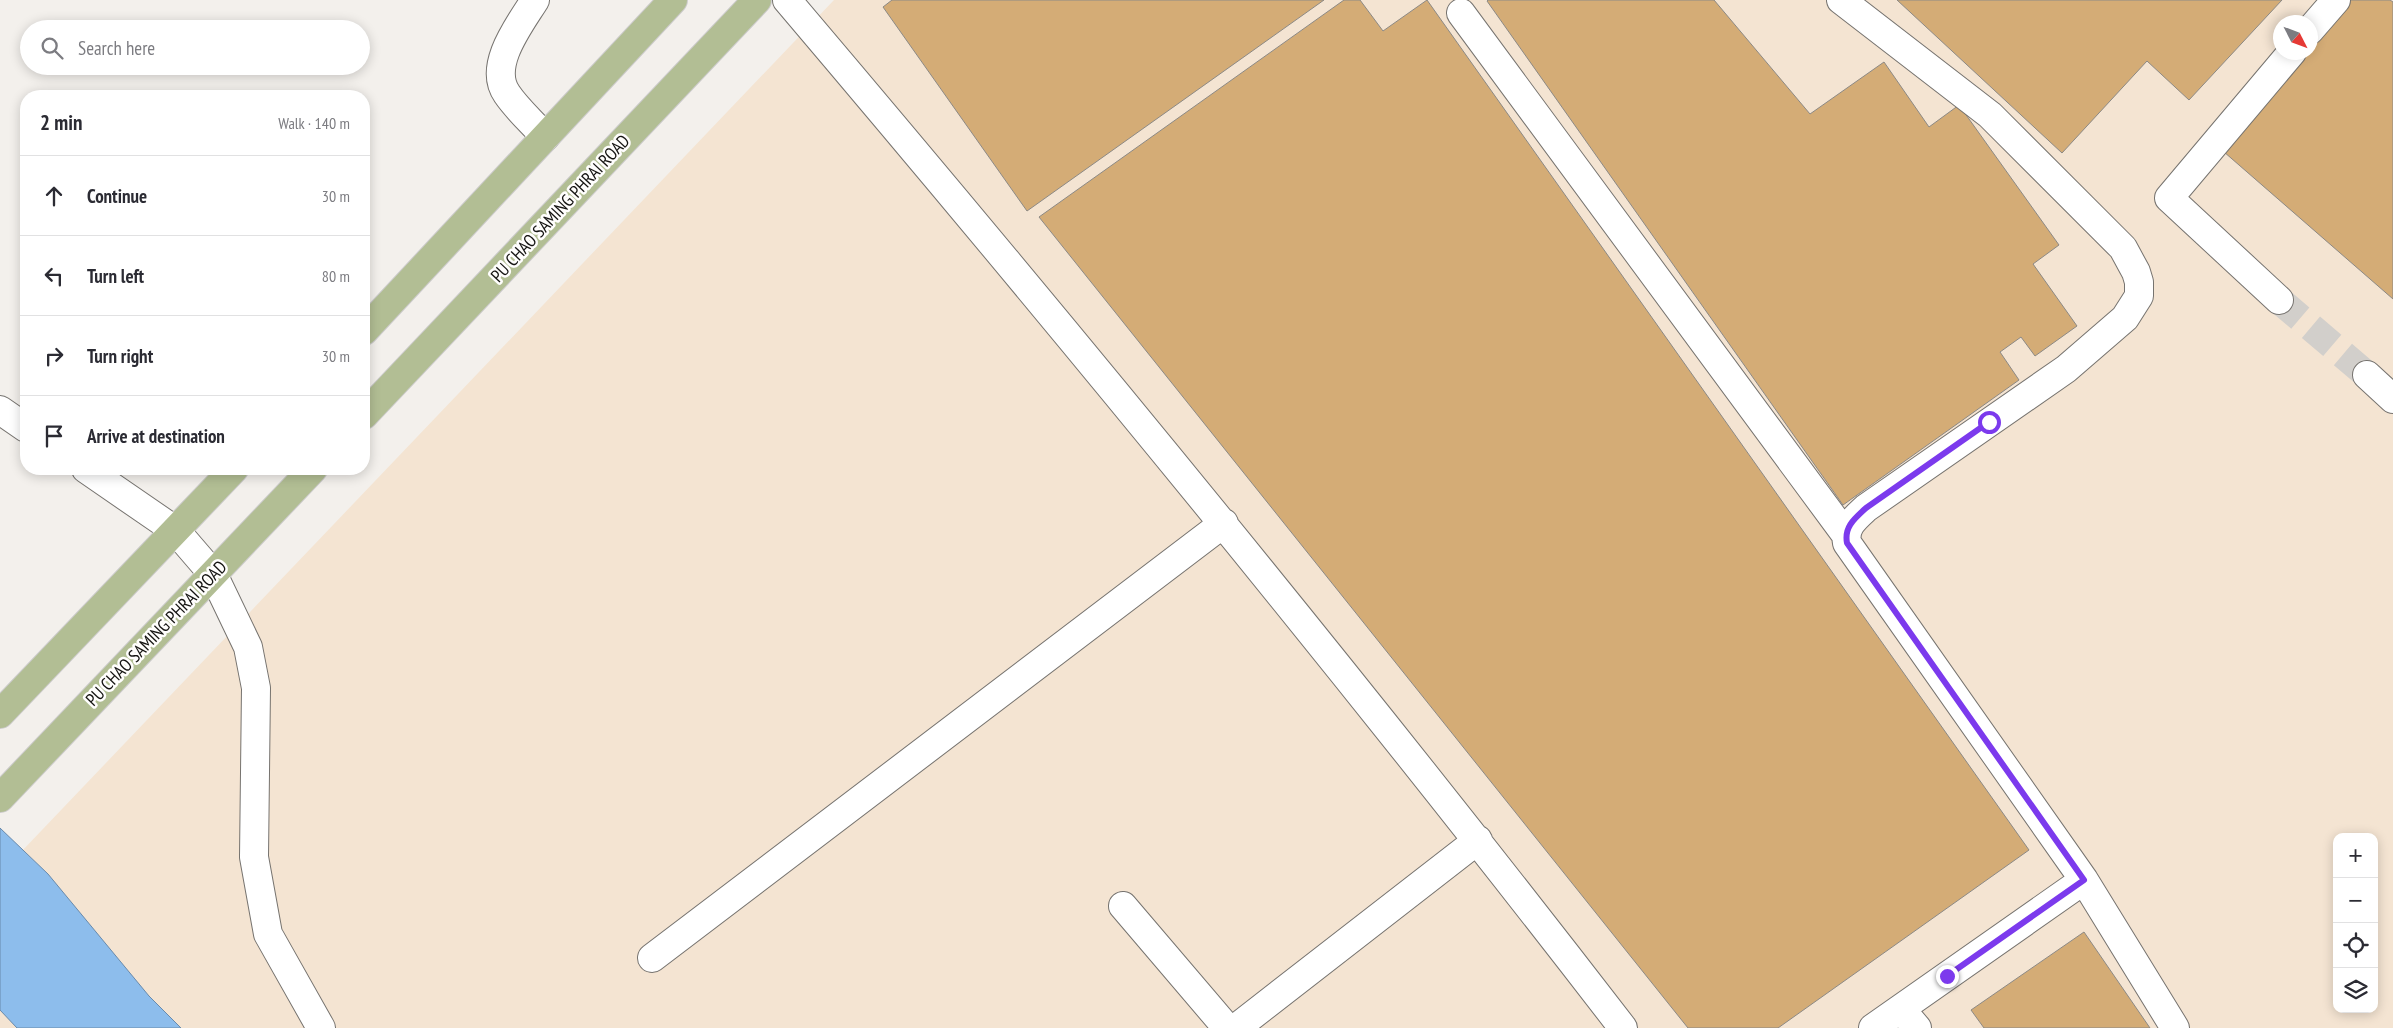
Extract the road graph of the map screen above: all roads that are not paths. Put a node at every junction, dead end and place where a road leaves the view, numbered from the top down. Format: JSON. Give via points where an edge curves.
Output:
{"nodes":[{"id":1,"x":535,"y":0,"type":"edge"},
{"id":2,"x":673,"y":0,"type":"edge"},
{"id":3,"x":757,"y":0,"type":"edge"},
{"id":4,"x":788,"y":0,"type":"edge"},
{"id":5,"x":1841,"y":0,"type":"edge"},
{"id":6,"x":2336,"y":0,"type":"edge"},
{"id":7,"x":1462,"y":13,"type":"dead end"},
{"id":8,"x":2318,"y":21,"type":"edge"},
{"id":9,"x":2285,"y":60,"type":"edge"},
{"id":10,"x":545,"y":137,"type":"junction"},
{"id":11,"x":2279,"y":300,"type":"tunnel mouth"},
{"id":12,"x":370,"y":325,"type":"edge"},
{"id":13,"x":2366,"y":375,"type":"tunnel mouth"},
{"id":14,"x":2393,"y":399,"type":"edge"},
{"id":15,"x":370,"y":409,"type":"edge"},
{"id":16,"x":0,"y":410,"type":"edge"},
{"id":17,"x":20,"y":424,"type":"edge"},
{"id":18,"x":95,"y":475,"type":"edge"},
{"id":19,"x":228,"y":475,"type":"edge"},
{"id":20,"x":307,"y":475,"type":"edge"},
{"id":21,"x":1224,"y":522,"type":"junction"},
{"id":22,"x":176,"y":531,"type":"junction"},
{"id":23,"x":1846,"y":535,"type":"junction"},
{"id":24,"x":213,"y":574,"type":"junction"},
{"id":25,"x":0,"y":714,"type":"edge"},
{"id":26,"x":0,"y":798,"type":"edge"},
{"id":27,"x":1478,"y":840,"type":"junction"},
{"id":28,"x":2084,"y":880,"type":"junction"},
{"id":29,"x":1123,"y":906,"type":"dead end"},
{"id":30,"x":652,"y":958,"type":"dead end"},
{"id":31,"x":1909,"y":1018,"type":"edge"},
{"id":32,"x":320,"y":1028,"type":"edge"},
{"id":33,"x":1227,"y":1028,"type":"edge"},
{"id":34,"x":1236,"y":1028,"type":"edge"},
{"id":35,"x":1623,"y":1028,"type":"edge"},
{"id":36,"x":1873,"y":1028,"type":"edge"},
{"id":37,"x":2175,"y":1028,"type":"edge"}],
"edges":[{"from":1,"to":10,"type":"street","via":[[511,38],[500,67],[505,92]]},
{"from":2,"to":10,"type":"main road"},
{"from":3,"to":15,"type":"main road","name":"PU CHAO SAMING PHRAI ROAD"},
{"from":4,"to":21,"type":"street"},
{"from":5,"to":23,"type":"street","via":[[1990,115],[2123,248],[2139,282],[2139,296],[2118,325],[2066,369],[1866,508],[1851,522]]},
{"from":6,"to":8,"type":"street"},
{"from":7,"to":23,"type":"street"},
{"from":9,"to":11,"type":"street","via":[[2170,198]]},
{"from":10,"to":12,"type":"main road"},
{"from":13,"to":14,"type":"street"},
{"from":16,"to":17,"type":"street"},
{"from":18,"to":22,"type":"street"},
{"from":19,"to":22,"type":"main road"},
{"from":20,"to":24,"type":"main road","name":"PU CHAO SAMING PHRAI ROAD"},
{"from":21,"to":27,"type":"street"},
{"from":21,"to":30,"type":"street"},
{"from":22,"to":24,"type":"street"},
{"from":22,"to":25,"type":"main road"},
{"from":23,"to":28,"type":"street","via":[[1847,543]]},
{"from":24,"to":26,"type":"main road","name":"PU CHAO SAMING PHRAI ROAD"},
{"from":24,"to":32,"type":"street","via":[[248,647],[256,688],[254,857],[268,934]]},
{"from":27,"to":34,"type":"street"},
{"from":27,"to":35,"type":"street"},
{"from":28,"to":31,"type":"street"},
{"from":28,"to":37,"type":"street"},
{"from":29,"to":33,"type":"street"},
{"from":31,"to":36,"type":"street"}]}
